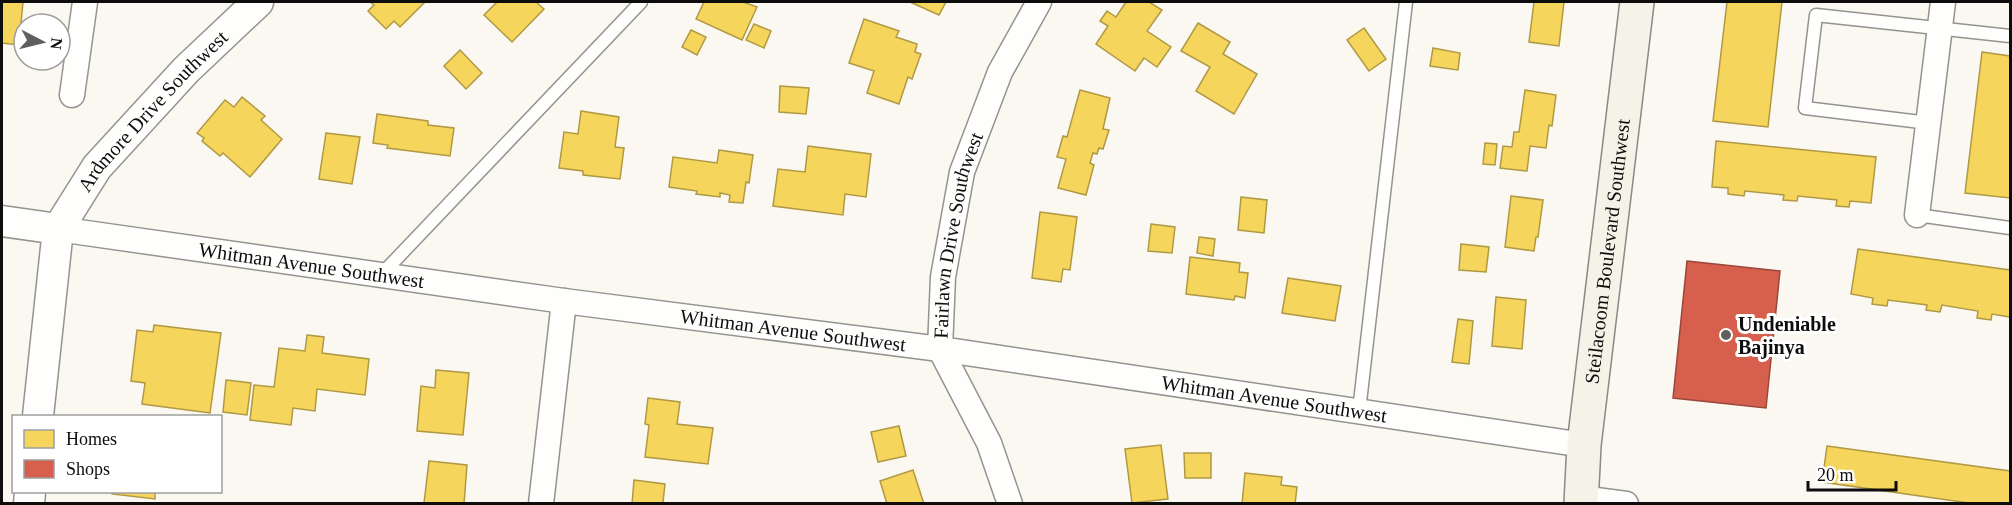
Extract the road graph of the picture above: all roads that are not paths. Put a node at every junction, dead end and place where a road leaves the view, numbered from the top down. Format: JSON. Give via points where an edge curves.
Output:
{"nodes":[{"id":1,"x":85,"y":2,"type":"edge"},
{"id":2,"x":258,"y":2,"type":"edge"},
{"id":3,"x":640,"y":2,"type":"edge"},
{"id":4,"x":1039,"y":2,"type":"edge"},
{"id":5,"x":1406,"y":2,"type":"edge"},
{"id":6,"x":1637,"y":2,"type":"edge"},
{"id":7,"x":1943,"y":2,"type":"edge"},
{"id":8,"x":1941,"y":29,"type":"junction"},
{"id":9,"x":2010,"y":36,"type":"edge"},
{"id":10,"x":72,"y":95,"type":"dead end"},
{"id":11,"x":1929,"y":123,"type":"junction"},
{"id":12,"x":1917,"y":215,"type":"joint"},
{"id":13,"x":2,"y":221,"type":"edge"},
{"id":14,"x":2010,"y":228,"type":"edge"},
{"id":15,"x":58,"y":229,"type":"junction"},
{"id":16,"x":381,"y":275,"type":"junction"},
{"id":17,"x":564,"y":301,"type":"junction"},
{"id":18,"x":940,"y":349,"type":"junction"},
{"id":19,"x":1359,"y":411,"type":"junction"},
{"id":20,"x":38,"y":415,"type":"edge"},
{"id":21,"x":1584,"y":445,"type":"junction"},
{"id":22,"x":1581,"y":501,"type":"edge"},
{"id":23,"x":541,"y":504,"type":"edge"},
{"id":24,"x":1010,"y":504,"type":"edge"},
{"id":25,"x":1626,"y":504,"type":"edge"}],
"edges":[{"from":1,"to":10,"type":"street"},
{"from":2,"to":15,"type":"street","name":"Ardmore Drive Southwest","via":[[186,70],[97,167]]},
{"from":3,"to":16,"type":"lane"},
{"from":4,"to":18,"type":"street","name":"Fairlawn Drive Southwest","via":[[1000,72],[962,172],[943,277]]},
{"from":5,"to":19,"type":"lane"},
{"from":6,"to":21,"type":"main road","name":"Steilacoom Boulevard Southwest"},
{"from":7,"to":8,"type":"street"},
{"from":8,"to":9,"type":"lane"},
{"from":8,"to":11,"type":"street"},
{"from":8,"to":11,"type":"lane","via":[[1816,15],[1805,108]]},
{"from":11,"to":12,"type":"street"},
{"from":12,"to":14,"type":"lane"},
{"from":13,"to":15,"type":"street","name":"Whitman Avenue Southwest"},
{"from":15,"to":16,"type":"street","name":"Whitman Avenue Southwest"},
{"from":15,"to":20,"type":"street"},
{"from":16,"to":17,"type":"street","name":"Whitman Avenue Southwest"},
{"from":17,"to":18,"type":"street","name":"Whitman Avenue Southwest"},
{"from":17,"to":23,"type":"street"},
{"from":18,"to":19,"type":"street","name":"Whitman Avenue Southwest"},
{"from":18,"to":24,"type":"street","name":"Fairlawn Drive Southwest","via":[[989,443]]},
{"from":19,"to":21,"type":"street","name":"Whitman Avenue Southwest"},
{"from":21,"to":22,"type":"main road","name":"Steilacoom Boulevard Southwest"},
{"from":22,"to":25,"type":"street"}]}
